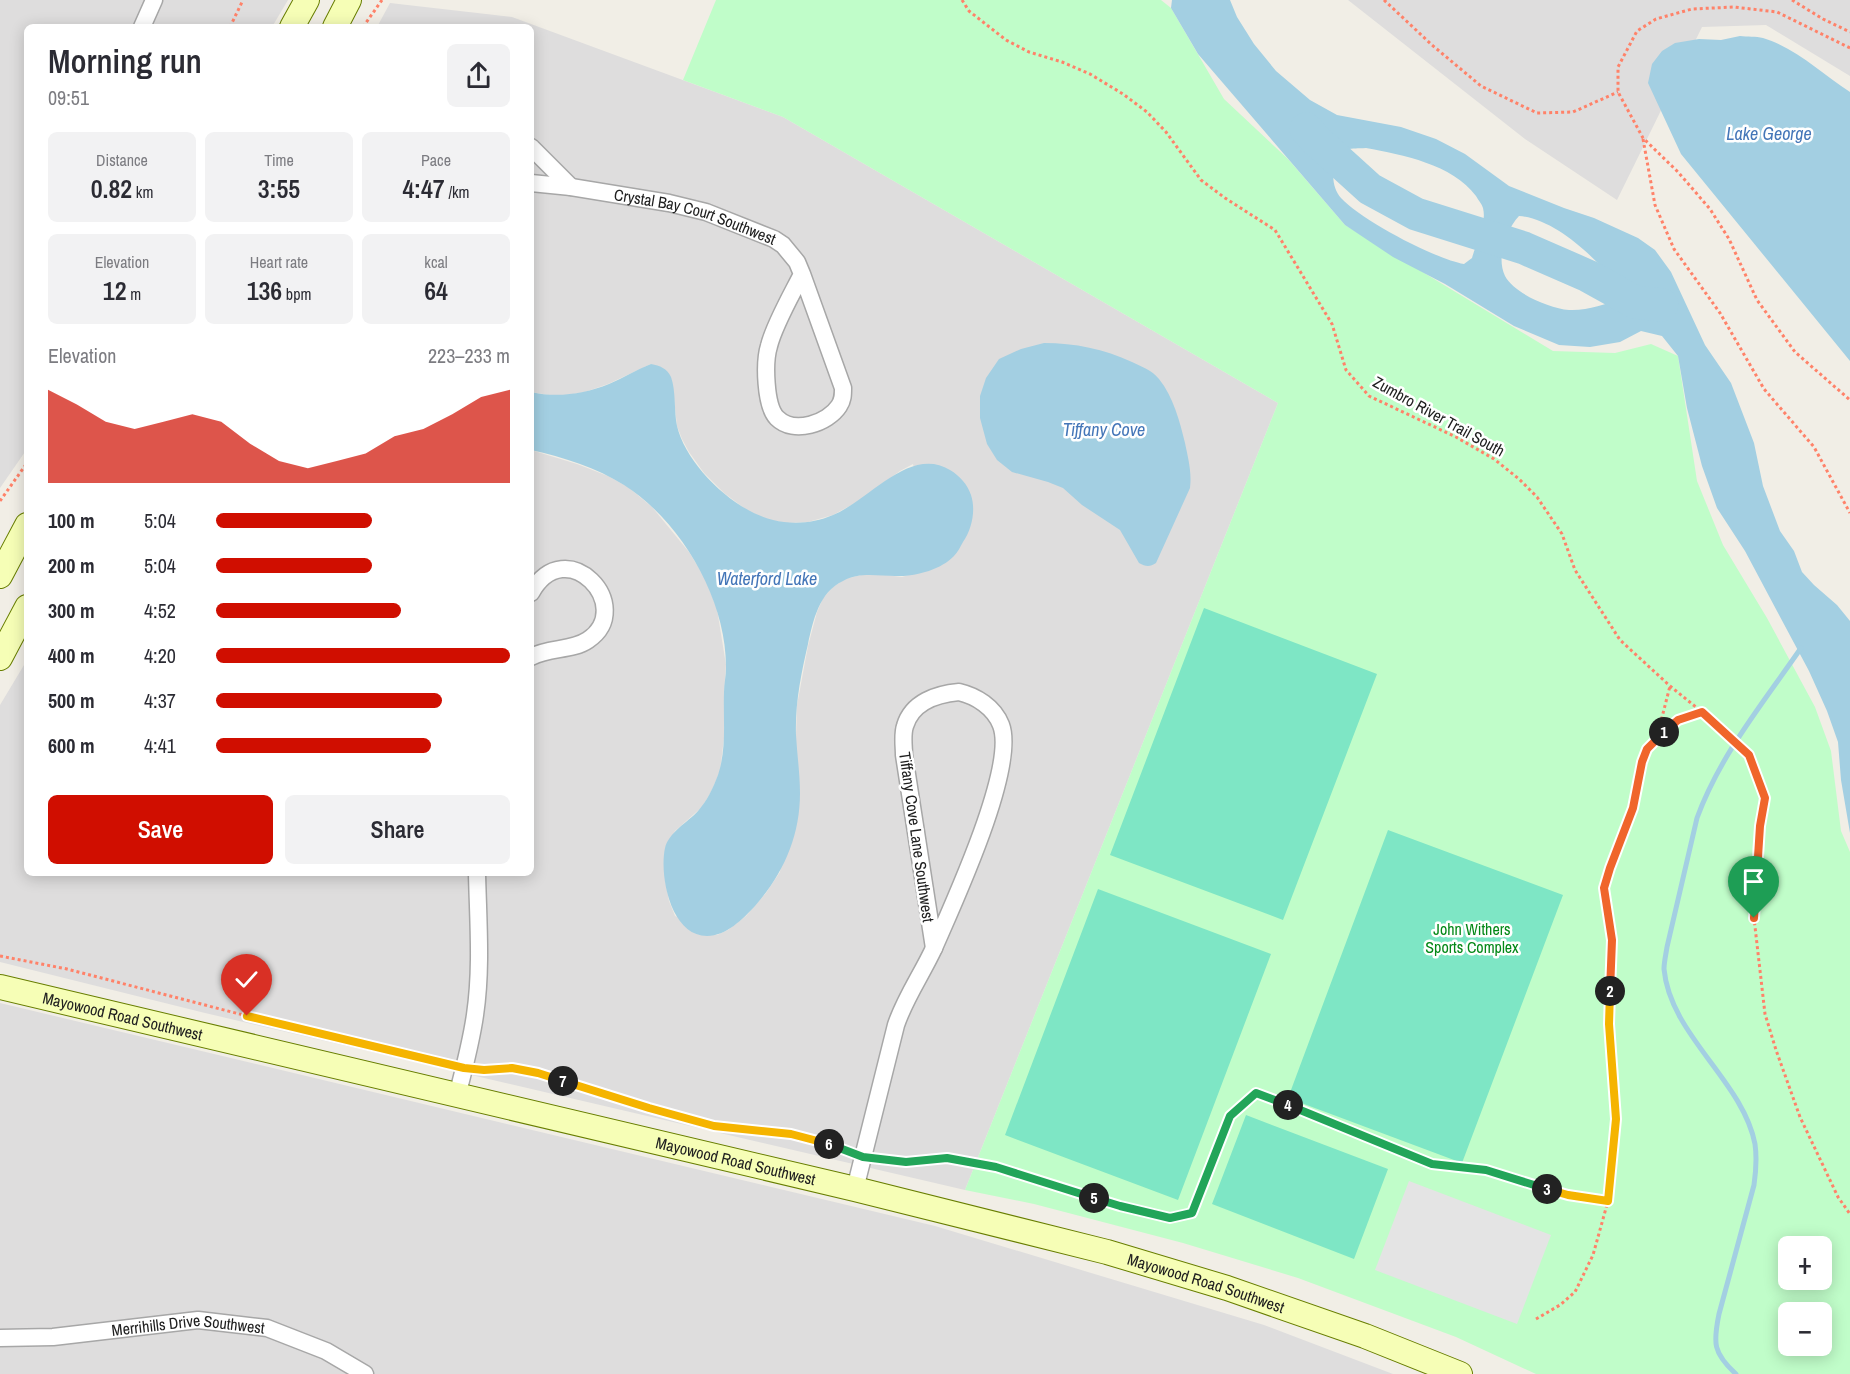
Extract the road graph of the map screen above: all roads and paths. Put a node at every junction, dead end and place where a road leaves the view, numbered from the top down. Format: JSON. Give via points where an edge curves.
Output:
{"nodes":[{"id":1,"x":154,"y":0,"type":"edge"},
{"id":2,"x":243,"y":0,"type":"edge"},
{"id":3,"x":307,"y":0,"type":"edge"},
{"id":4,"x":349,"y":0,"type":"edge"},
{"id":5,"x":382,"y":0,"type":"edge"},
{"id":6,"x":962,"y":0,"type":"edge"},
{"id":7,"x":1384,"y":0,"type":"edge"},
{"id":8,"x":1792,"y":0,"type":"edge"},
{"id":9,"x":143,"y":24,"type":"edge"},
{"id":10,"x":231,"y":24,"type":"edge"},
{"id":11,"x":294,"y":24,"type":"edge"},
{"id":12,"x":336,"y":24,"type":"edge"},
{"id":13,"x":365,"y":24,"type":"edge"},
{"id":14,"x":1850,"y":32,"type":"edge"},
{"id":15,"x":1850,"y":48,"type":"edge"},
{"id":16,"x":1618,"y":92,"type":"junction"},
{"id":17,"x":1643,"y":138,"type":"junction"},
{"id":18,"x":534,"y":150,"type":"edge"},
{"id":19,"x":534,"y":183,"type":"edge"},
{"id":20,"x":571,"y":186,"type":"junction"},
{"id":21,"x":802,"y":274,"type":"junction"},
{"id":22,"x":1850,"y":400,"type":"edge"},
{"id":23,"x":24,"y":467,"type":"edge"},
{"id":24,"x":0,"y":501,"type":"edge"},
{"id":25,"x":1850,"y":513,"type":"edge"},
{"id":26,"x":24,"y":531,"type":"edge"},
{"id":27,"x":0,"y":576,"type":"edge"},
{"id":28,"x":534,"y":587,"type":"edge"},
{"id":29,"x":24,"y":613,"type":"edge"},
{"id":30,"x":534,"y":656,"type":"edge"},
{"id":31,"x":0,"y":658,"type":"edge"},
{"id":32,"x":1670,"y":687,"type":"junction"},
{"id":33,"x":1702,"y":712,"type":"junction"},
{"id":34,"x":1657,"y":737,"type":"junction"},
{"id":35,"x":477,"y":876,"type":"edge"},
{"id":36,"x":934,"y":948,"type":"junction"},
{"id":37,"x":0,"y":956,"type":"edge"},
{"id":38,"x":0,"y":987,"type":"edge"},
{"id":39,"x":464,"y":1068,"type":"junction"},
{"id":40,"x":457,"y":1096,"type":"junction"},
{"id":41,"x":863,"y":1157,"type":"junction"},
{"id":42,"x":855,"y":1189,"type":"junction"},
{"id":43,"x":1608,"y":1201,"type":"junction"},
{"id":44,"x":1850,"y":1214,"type":"edge"},
{"id":45,"x":1536,"y":1319,"type":"dead end"},
{"id":46,"x":0,"y":1338,"type":"edge"},
{"id":47,"x":365,"y":1374,"type":"edge"},
{"id":48,"x":1460,"y":1374,"type":"edge"}],
"edges":[{"from":1,"to":9,"type":"street"},
{"from":2,"to":10,"type":"path"},
{"from":3,"to":11,"type":"street"},
{"from":4,"to":12,"type":"street"},
{"from":5,"to":13,"type":"path"},
{"from":6,"to":32,"type":"path","name":"Zumbro River Trail South","via":[[969,11],[1006,40],[1090,74],[1123,94],[1166,132],[1201,180],[1275,230],[1332,324],[1346,370],[1369,396],[1456,437],[1519,478],[1562,534],[1575,570],[1620,640]]},
{"from":7,"to":16,"type":"path","via":[[1481,86],[1538,113],[1573,112]]},
{"from":8,"to":14,"type":"path"},
{"from":15,"to":16,"type":"path","via":[[1777,12],[1734,7],[1692,9],[1656,19],[1636,31],[1618,67]]},
{"from":16,"to":17,"type":"path"},
{"from":17,"to":22,"type":"path","via":[[1710,209],[1729,239],[1757,300],[1795,352]]},
{"from":17,"to":25,"type":"path","via":[[1655,205],[1674,249],[1720,313],[1764,389],[1814,447]]},
{"from":18,"to":20,"type":"street"},
{"from":19,"to":20,"type":"street","name":"Crystal Bay Court Southwest"},
{"from":20,"to":21,"type":"street","name":"Crystal Bay Court Southwest","via":[[669,203],[716,216],[783,245]]},
{"from":21,"to":21,"type":"street","name":"Crystal Bay Court Southwest","via":[[843,396],[829,416],[806,426],[793,426],[777,418],[772,410],[766,368],[769,345]]},
{"from":23,"to":24,"type":"path"},
{"from":26,"to":27,"type":"street"},
{"from":28,"to":30,"type":"street","via":[[550,573],[569,568],[594,582],[604,612],[602,624],[589,640]]},
{"from":29,"to":31,"type":"street"},
{"from":32,"to":33,"type":"path","name":"Zumbro River Trail South"},
{"from":32,"to":34,"type":"path"},
{"from":33,"to":34,"type":"path","via":[[1678,720]]},
{"from":33,"to":44,"type":"path","name":"Zumbro River Trail South","via":[[1749,755],[1765,798],[1754,918],[1765,1014],[1800,1117]]},
{"from":34,"to":43,"type":"path","via":[[1642,762],[1633,808],[1604,888],[1612,940],[1609,1024],[1616,1119]]},
{"from":35,"to":39,"type":"street","via":[[478,989]]},
{"from":36,"to":36,"type":"street","name":"Tiffany Cove Lane Southwest","via":[[988,813],[1004,749],[996,716],[970,694],[959,692],[923,702],[904,728],[904,755]]},
{"from":36,"to":41,"type":"street","name":"Tiffany Cove Lane Southwest","via":[[899,1018]]},
{"from":37,"to":39,"type":"path","via":[[67,969]]},
{"from":38,"to":40,"type":"street","name":"Mayowood Road Southwest"},
{"from":39,"to":40,"type":"street"},
{"from":39,"to":41,"type":"path","via":[[512,1068],[538,1073],[714,1126],[791,1134]]},
{"from":40,"to":42,"type":"street","name":"Mayowood Road Southwest"},
{"from":41,"to":42,"type":"street","name":"Tiffany Cove Lane Southwest"},
{"from":41,"to":43,"type":"path","via":[[906,1162],[947,1158],[996,1167],[1170,1218],[1192,1213],[1230,1116],[1256,1093],[1432,1164],[1486,1170],[1568,1195]]},
{"from":42,"to":48,"type":"street","name":"Mayowood Road Southwest","via":[[1107,1252],[1227,1288]]},
{"from":43,"to":45,"type":"path","via":[[1593,1255],[1575,1292]]},
{"from":46,"to":47,"type":"street","name":"Merrihills Drive Southwest","via":[[198,1320],[267,1328],[326,1351]]}]}
